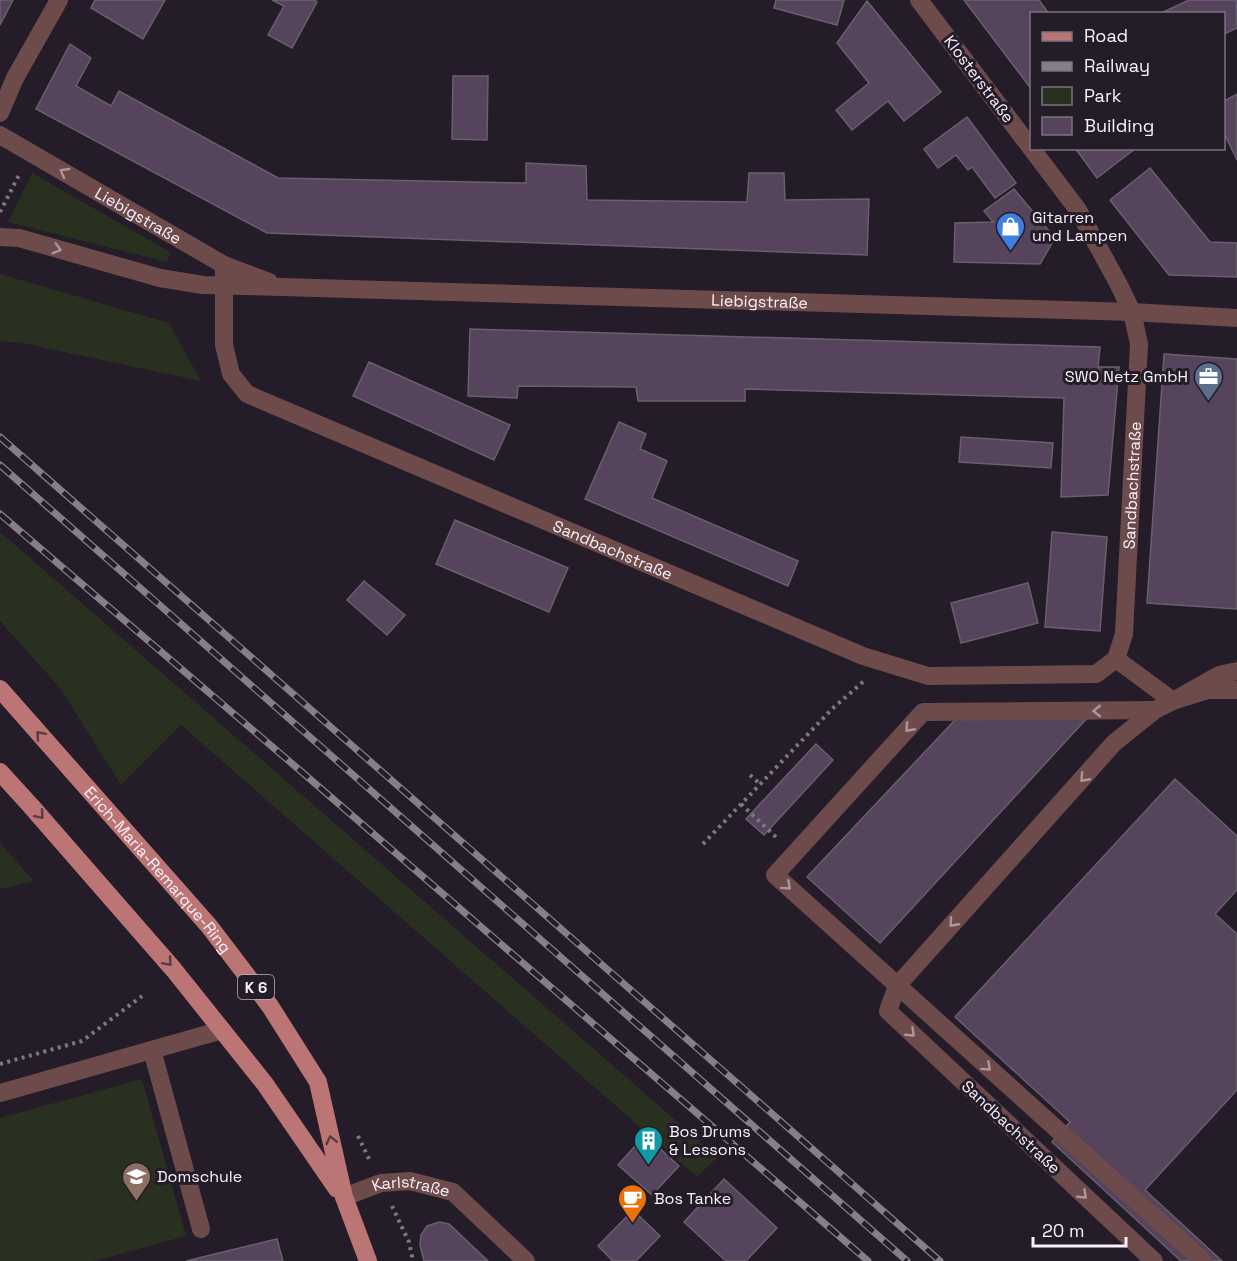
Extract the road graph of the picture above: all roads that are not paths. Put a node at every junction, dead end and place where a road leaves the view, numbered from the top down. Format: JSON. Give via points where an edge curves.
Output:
{"nodes":[{"id":1,"x":59,"y":0,"type":"edge"},
{"id":2,"x":919,"y":0,"type":"edge"},
{"id":3,"x":0,"y":112,"type":"edge"},
{"id":4,"x":0,"y":135,"type":"edge"},
{"id":5,"x":1030,"y":147,"type":"edge"},
{"id":6,"x":1033,"y":150,"type":"edge"},
{"id":7,"x":0,"y":237,"type":"edge"},
{"id":8,"x":224,"y":265,"type":"junction"},
{"id":9,"x":224,"y":286,"type":"junction"},
{"id":10,"x":282,"y":287,"type":"junction"},
{"id":11,"x":1132,"y":312,"type":"junction"},
{"id":12,"x":1237,"y":318,"type":"edge"},
{"id":13,"x":1116,"y":659,"type":"junction"},
{"id":14,"x":1237,"y":671,"type":"edge"},
{"id":15,"x":0,"y":689,"type":"edge"},
{"id":16,"x":1237,"y":690,"type":"edge"},
{"id":17,"x":1173,"y":701,"type":"junction"},
{"id":18,"x":1155,"y":710,"type":"junction"},
{"id":19,"x":0,"y":772,"type":"edge"},
{"id":20,"x":897,"y":986,"type":"junction"},
{"id":21,"x":222,"y":1030,"type":"junction"},
{"id":22,"x":152,"y":1050,"type":"junction"},
{"id":23,"x":0,"y":1093,"type":"edge"},
{"id":24,"x":344,"y":1197,"type":"junction"},
{"id":25,"x":201,"y":1229,"type":"dead end"},
{"id":26,"x":368,"y":1261,"type":"edge"},
{"id":27,"x":526,"y":1261,"type":"edge"},
{"id":28,"x":1154,"y":1261,"type":"edge"},
{"id":29,"x":1203,"y":1261,"type":"edge"}],
"edges":[{"from":1,"to":3,"type":"street"},
{"from":2,"to":5,"type":"street","name":"Klosterstraße"},
{"from":8,"to":4,"type":"street","name":"Liebigstraße","one_way":true},
{"from":6,"to":11,"type":"street","name":"Klosterstraße","via":[[1078,210]]},
{"from":7,"to":9,"type":"street","name":"Liebigstraße","one_way":true,"via":[[19,238],[160,278]]},
{"from":8,"to":9,"type":"street","name":"Sandbachstraße"},
{"from":8,"to":10,"type":"street","name":"Liebigstraße"},
{"from":9,"to":10,"type":"street","name":"Liebigstraße"},
{"from":9,"to":13,"type":"street","name":"Sandbachstraße","via":[[224,345],[231,374],[247,394],[863,656],[928,676],[1096,674]]},
{"from":10,"to":11,"type":"street","name":"Liebigstraße"},
{"from":11,"to":12,"type":"street","name":"Liebigstraße"},
{"from":11,"to":13,"type":"street","name":"Sandbachstraße","via":[[1139,344],[1124,634]]},
{"from":13,"to":17,"type":"street"},
{"from":14,"to":17,"type":"street","via":[[1219,675]]},
{"from":24,"to":15,"type":"main road","name":"Erich-Maria-Remarque-Ring","number":"K 6","one_way":true,"via":[[318,1082],[270,1006],[209,926]]},
{"from":16,"to":17,"type":"street","via":[[1208,690]]},
{"from":17,"to":18,"type":"street"},
{"from":18,"to":20,"type":"street","one_way":true,"via":[[1114,743]]},
{"from":18,"to":20,"type":"street","one_way":true,"via":[[922,712],[775,875]]},
{"from":19,"to":21,"type":"main road","name":"Erich-Maria-Remarque-Ring","number":"K 6","one_way":true},
{"from":20,"to":28,"type":"street","name":"Sandbachstraße","one_way":true,"via":[[888,1011]]},
{"from":20,"to":29,"type":"street","one_way":true},
{"from":21,"to":22,"type":"street"},
{"from":21,"to":24,"type":"main road","name":"Erich-Maria-Remarque-Ring","number":"K 6"},
{"from":22,"to":23,"type":"street"},
{"from":22,"to":25,"type":"street"},
{"from":24,"to":26,"type":"main road","name":"Erich-Maria-Remarque-Ring","number":"K 6"},
{"from":24,"to":27,"type":"street","name":"Karlstraße","via":[[381,1183],[410,1180],[453,1192]]}]}
